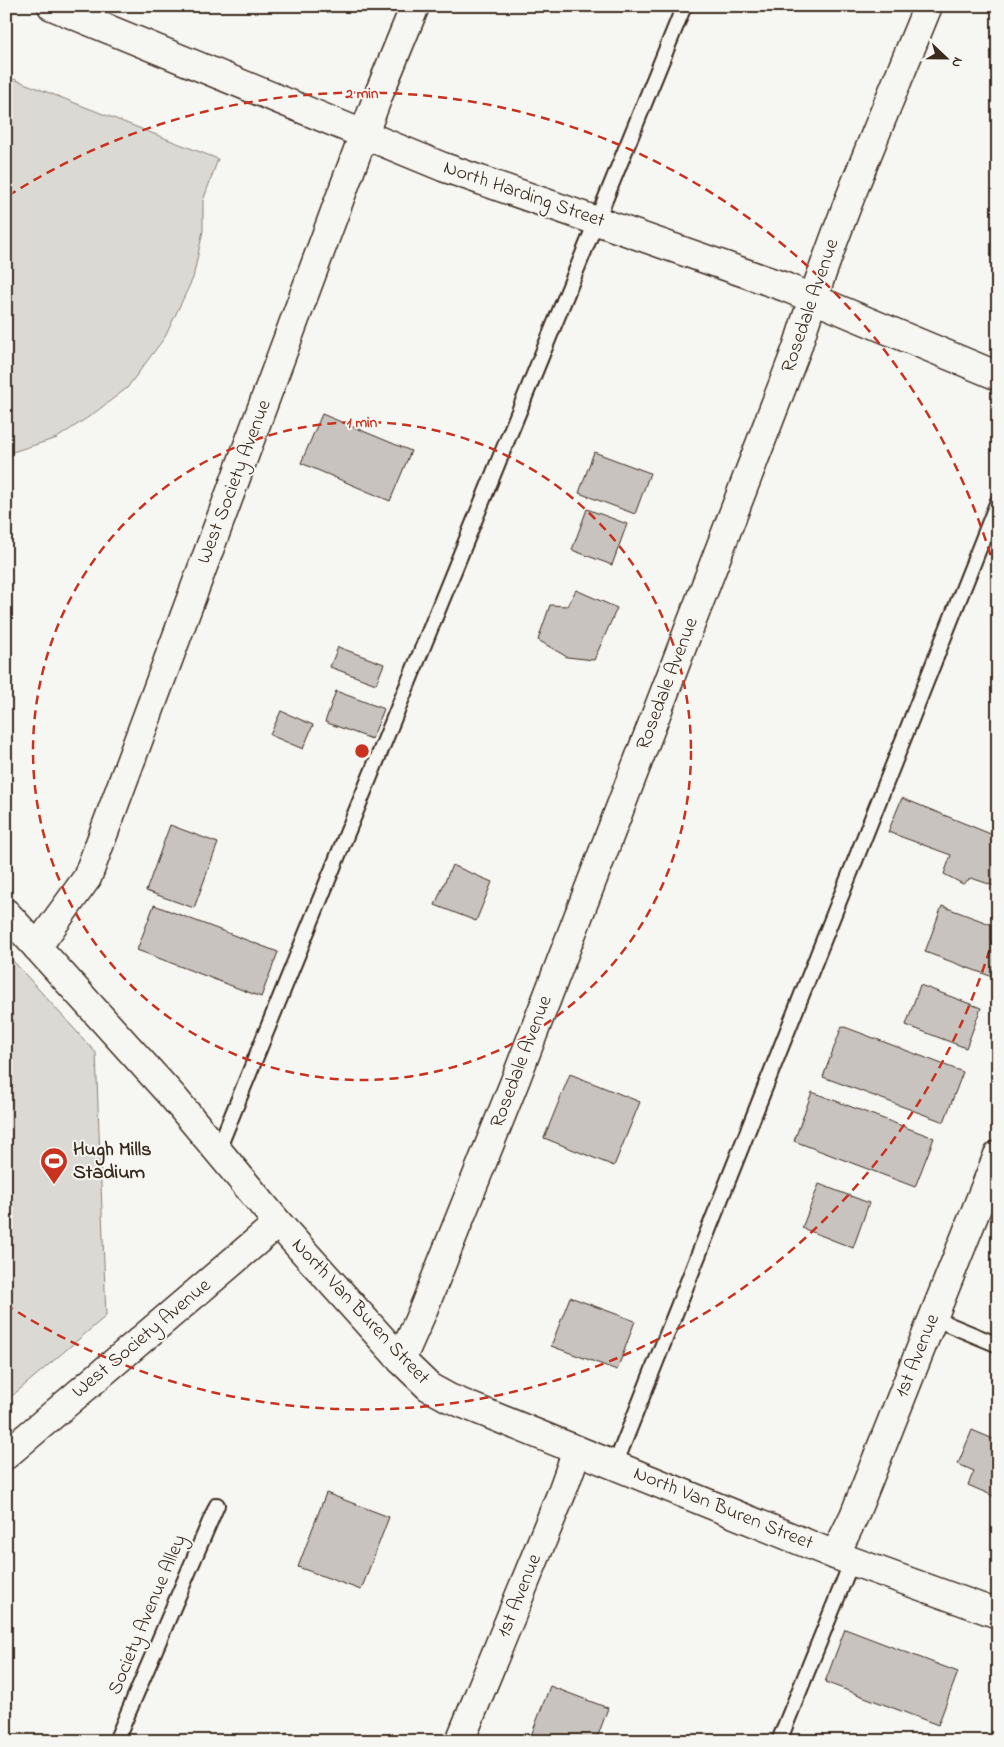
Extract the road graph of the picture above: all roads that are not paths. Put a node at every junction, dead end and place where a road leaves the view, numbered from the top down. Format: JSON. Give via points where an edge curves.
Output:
{"nodes":[{"id":1,"x":52,"y":6,"type":"edge"},
{"id":2,"x":416,"y":6,"type":"edge"},
{"id":3,"x":684,"y":6,"type":"edge"},
{"id":4,"x":928,"y":6,"type":"edge"},
{"id":5,"x":90,"y":13,"type":"edge"},
{"id":6,"x":364,"y":134,"type":"junction"},
{"id":7,"x":597,"y":221,"type":"junction"},
{"id":8,"x":812,"y":298,"type":"junction"},
{"id":9,"x":998,"y":376,"type":"edge"},
{"id":10,"x":998,"y":501,"type":"edge"},
{"id":11,"x":6,"y":913,"type":"edge"},
{"id":12,"x":37,"y":948,"type":"junction"},
{"id":13,"x":218,"y":1150,"type":"junction"},
{"id":14,"x":998,"y":1155,"type":"edge"},
{"id":15,"x":278,"y":1223,"type":"junction"},
{"id":16,"x":933,"y":1318,"type":"junction"},
{"id":17,"x":998,"y":1345,"type":"edge"},
{"id":18,"x":400,"y":1360,"type":"junction"},
{"id":19,"x":577,"y":1450,"type":"junction"},
{"id":20,"x":6,"y":1455,"type":"edge"},
{"id":21,"x":615,"y":1465,"type":"junction"},
{"id":22,"x":217,"y":1505,"type":"dead end"},
{"id":23,"x":843,"y":1558,"type":"junction"},
{"id":24,"x":998,"y":1614,"type":"edge"},
{"id":25,"x":116,"y":1741,"type":"edge"},
{"id":26,"x":460,"y":1741,"type":"edge"},
{"id":27,"x":779,"y":1741,"type":"edge"}],
"edges":[{"from":1,"to":5,"type":"street","name":"North Harding Street"},
{"from":2,"to":6,"type":"street","name":"West Society Avenue"},
{"from":3,"to":7,"type":"lane"},
{"from":4,"to":8,"type":"street","name":"Rosedale Avenue"},
{"from":5,"to":6,"type":"street","name":"North Harding Street"},
{"from":6,"to":7,"type":"street","name":"North Harding Street","via":[[443,167]]},
{"from":6,"to":12,"type":"street","name":"West Society Avenue","via":[[87,878]]},
{"from":7,"to":8,"type":"street","name":"North Harding Street"},
{"from":7,"to":13,"type":"lane"},
{"from":8,"to":9,"type":"street","name":"North Harding Street"},
{"from":8,"to":18,"type":"street","name":"Rosedale Avenue","via":[[797,348],[515,1081],[422,1315]]},
{"from":10,"to":21,"type":"lane"},
{"from":11,"to":12,"type":"street","name":"North Van Buren Street"},
{"from":12,"to":13,"type":"street","name":"North Van Buren Street"},
{"from":13,"to":15,"type":"street","name":"North Van Buren Street"},
{"from":14,"to":16,"type":"street","name":"1st Avenue"},
{"from":15,"to":18,"type":"street","name":"North Van Buren Street"},
{"from":15,"to":20,"type":"street","name":"West Society Avenue"},
{"from":16,"to":17,"type":"lane"},
{"from":16,"to":23,"type":"street","name":"1st Avenue","via":[[854,1516]]},
{"from":18,"to":19,"type":"street","name":"North Van Buren Street","via":[[428,1387],[449,1398]]},
{"from":19,"to":21,"type":"street","name":"North Van Buren Street"},
{"from":19,"to":26,"type":"street","name":"1st Avenue"},
{"from":21,"to":23,"type":"street","name":"North Van Buren Street"},
{"from":22,"to":25,"type":"lane","name":"Society Avenue Alley"},
{"from":23,"to":24,"type":"street","name":"North Van Buren Street"},
{"from":23,"to":27,"type":"lane"}]}
